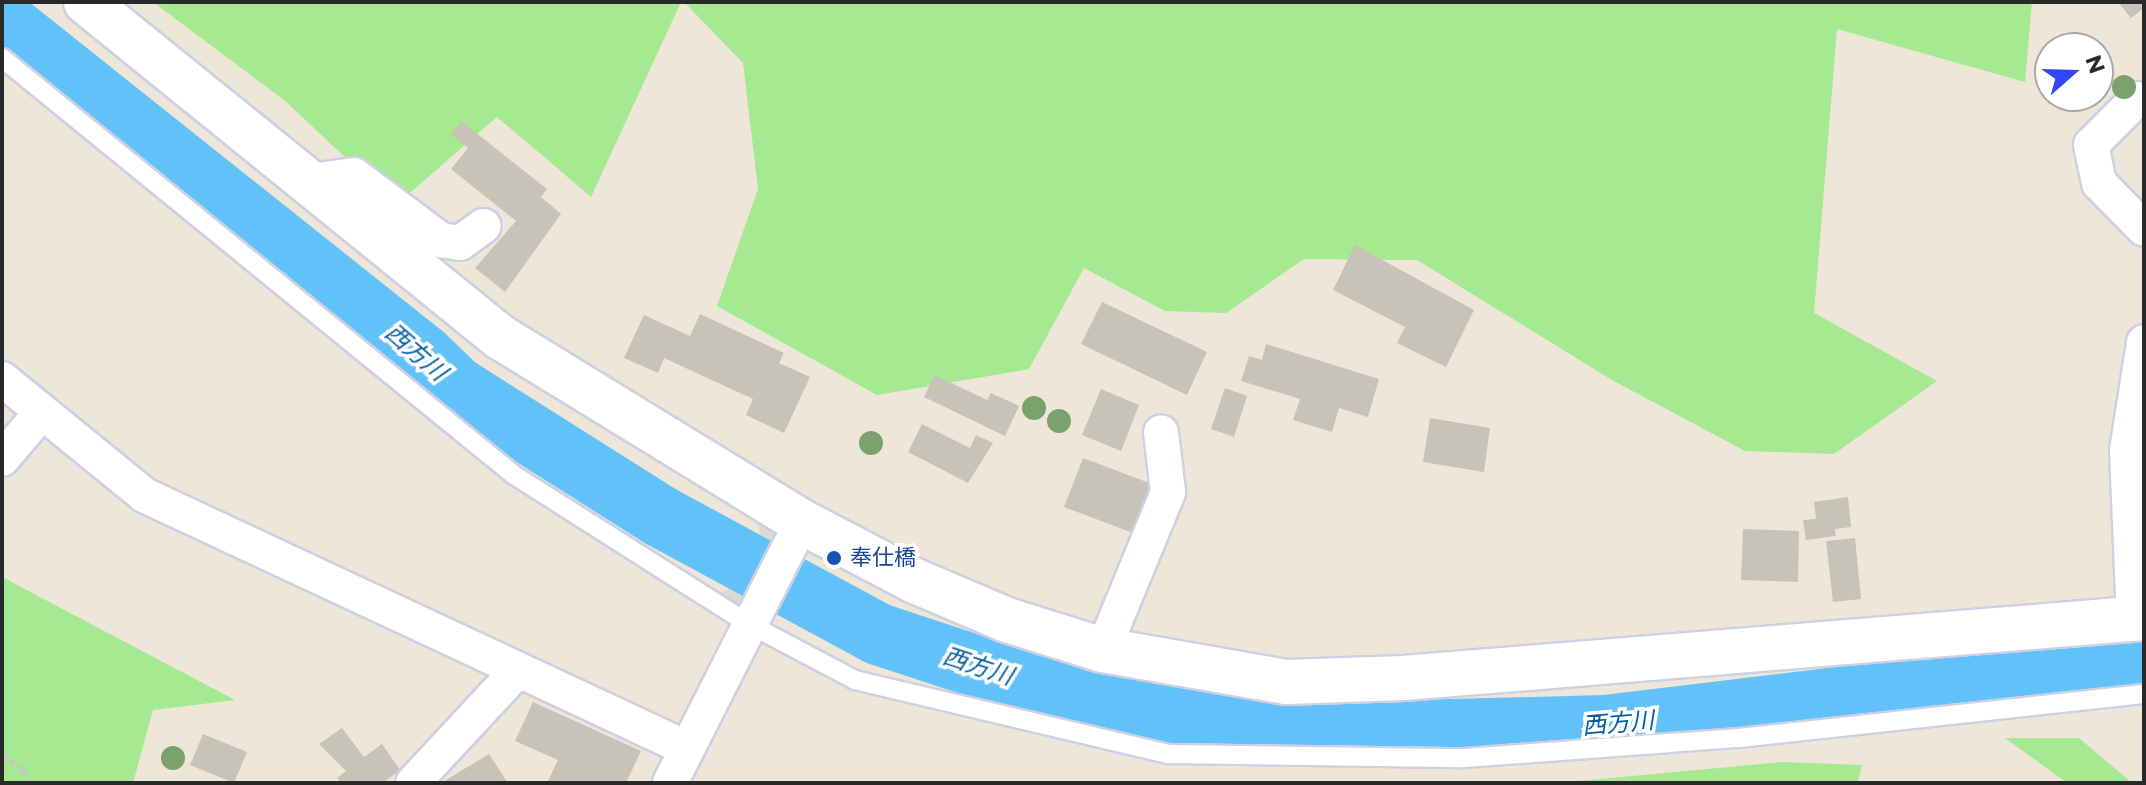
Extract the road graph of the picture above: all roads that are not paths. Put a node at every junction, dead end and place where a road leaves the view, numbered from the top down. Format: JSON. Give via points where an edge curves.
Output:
{"nodes":[{"id":1,"x":86,"y":2,"type":"edge"},
{"id":2,"x":2,"y":58,"type":"edge"},
{"id":3,"x":2137,"y":99,"type":"dead end"},
{"id":4,"x":304,"y":182,"type":"junction"},
{"id":5,"x":483,"y":226,"type":"dead end"},
{"id":6,"x":2144,"y":229,"type":"edge"},
{"id":7,"x":2144,"y":342,"type":"edge"},
{"id":8,"x":2,"y":379,"type":"edge"},
{"id":9,"x":41,"y":413,"type":"junction"},
{"id":10,"x":1161,"y":432,"type":"dead end"},
{"id":11,"x":2,"y":459,"type":"edge"},
{"id":12,"x":797,"y":532,"type":"junction"},
{"id":13,"x":2139,"y":618,"type":"edge"},
{"id":14,"x":749,"y":619,"type":"junction"},
{"id":15,"x":1103,"y":650,"type":"junction"},
{"id":16,"x":517,"y":671,"type":"junction"},
{"id":17,"x":2144,"y":694,"type":"edge"},
{"id":18,"x":686,"y":748,"type":"junction"},
{"id":19,"x":413,"y":783,"type":"edge"},
{"id":20,"x":670,"y":783,"type":"edge"}],
"edges":[{"from":1,"to":4,"type":"street"},
{"from":2,"to":14,"type":"lane","via":[[514,475]]},
{"from":3,"to":6,"type":"street","via":[[2091,145],[2099,183]]},
{"from":4,"to":5,"type":"street","via":[[354,175],[441,240],[460,243]]},
{"from":4,"to":12,"type":"street","via":[[500,337]]},
{"from":7,"to":13,"type":"street","via":[[2127,451]]},
{"from":8,"to":9,"type":"street"},
{"from":9,"to":11,"type":"street"},
{"from":9,"to":16,"type":"street","via":[[144,495]]},
{"from":10,"to":15,"type":"street","via":[[1168,492]]},
{"from":12,"to":14,"type":"street"},
{"from":12,"to":15,"type":"street","via":[[1007,620]]},
{"from":13,"to":15,"type":"street","via":[[1404,678],[1286,682]]},
{"from":14,"to":17,"type":"lane","via":[[855,680],[1169,754],[1465,758],[1739,738]]},
{"from":14,"to":18,"type":"street"},
{"from":16,"to":18,"type":"street"},
{"from":16,"to":19,"type":"street"},
{"from":18,"to":20,"type":"street"}]}
